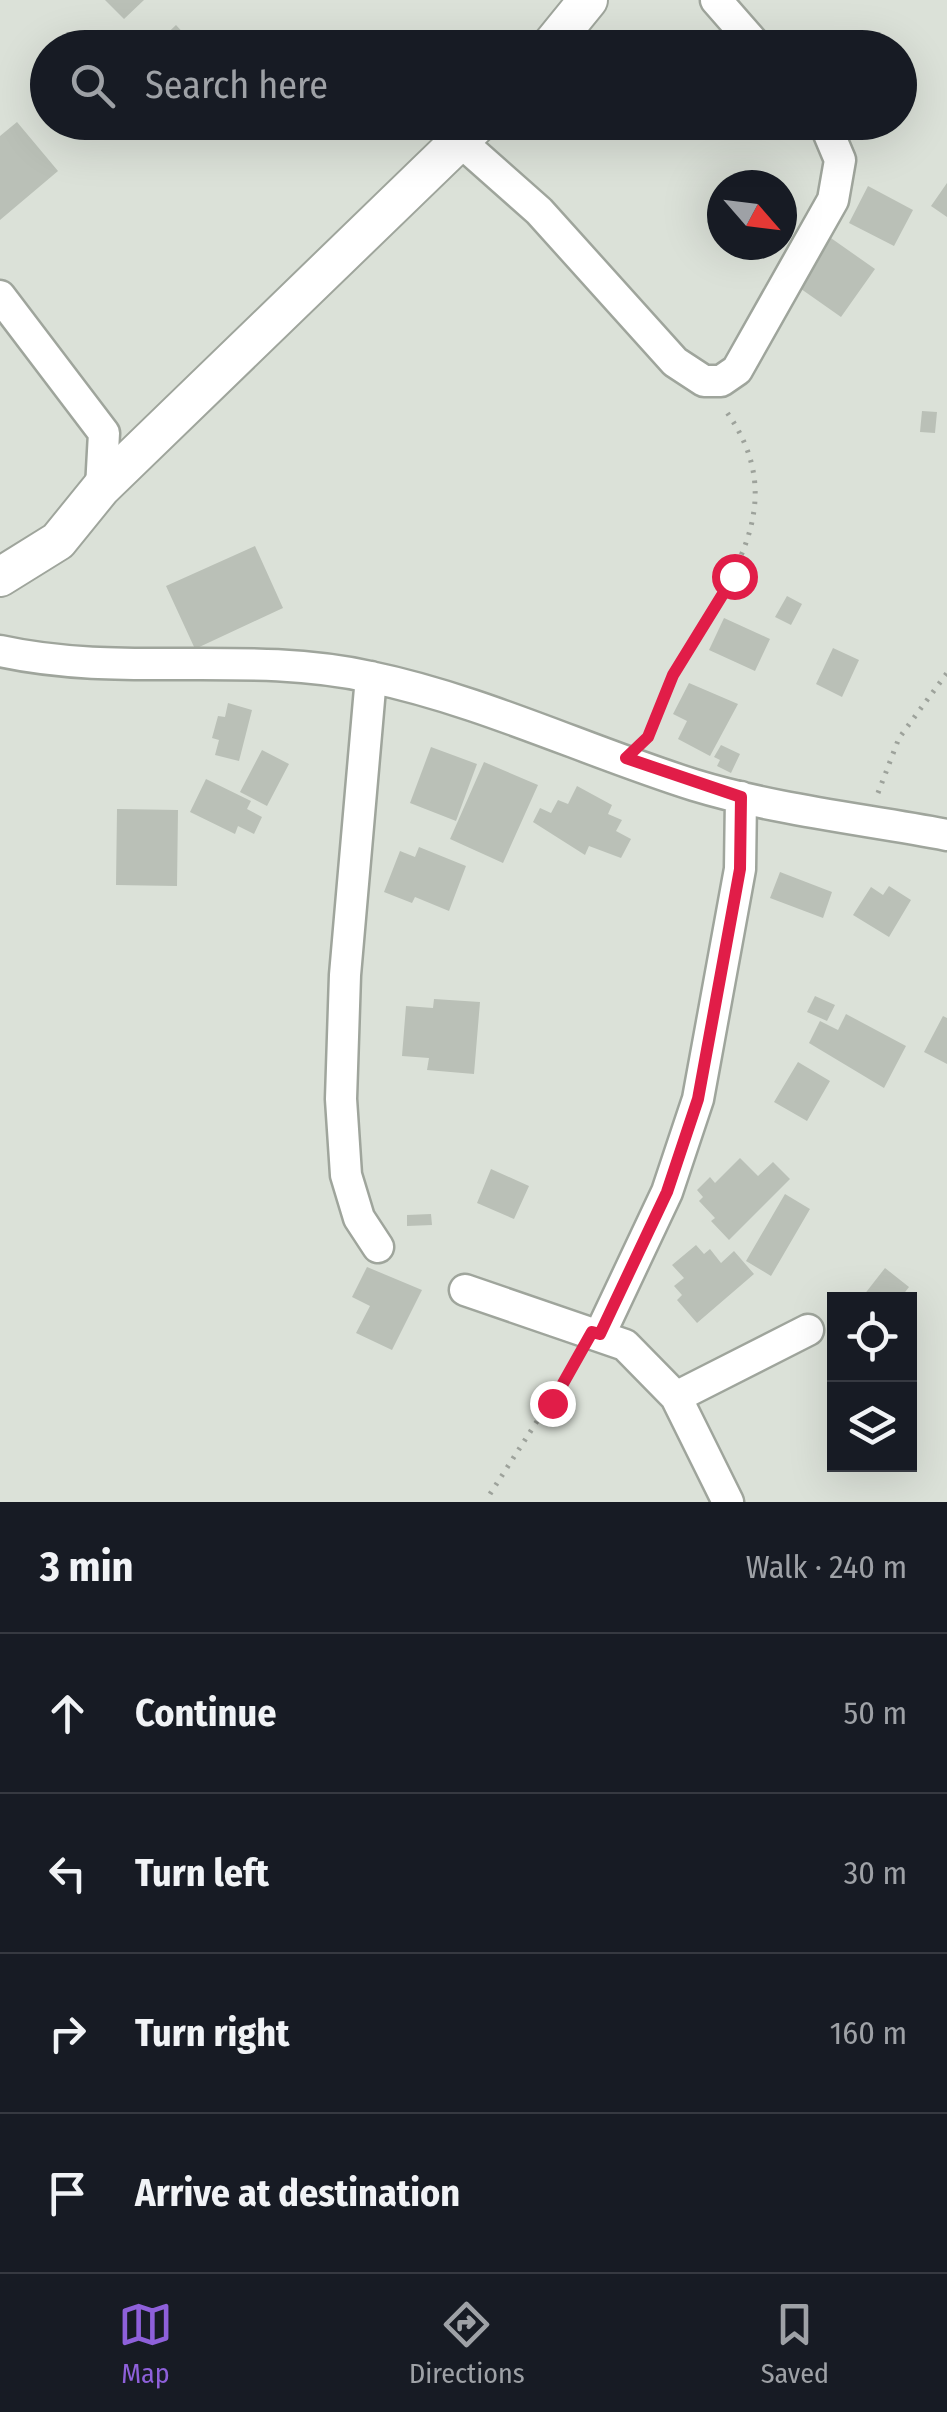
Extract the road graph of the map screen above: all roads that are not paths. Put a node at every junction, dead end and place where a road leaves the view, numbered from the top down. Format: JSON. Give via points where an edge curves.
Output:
{"nodes":[{"id":1,"x":588,"y":0,"type":"edge"},
{"id":2,"x":716,"y":0,"type":"edge"},
{"id":3,"x":564,"y":30,"type":"edge"},
{"id":4,"x":742,"y":30,"type":"edge"},
{"id":5,"x":462,"y":140,"type":"edge"},
{"id":6,"x":477,"y":140,"type":"edge"},
{"id":7,"x":832,"y":140,"type":"edge"},
{"id":8,"x":0,"y":296,"type":"edge"},
{"id":9,"x":101,"y":488,"type":"junction"},
{"id":10,"x":0,"y":577,"type":"edge"},
{"id":11,"x":0,"y":651,"type":"edge"},
{"id":12,"x":370,"y":677,"type":"junction"},
{"id":13,"x":741,"y":797,"type":"junction"},
{"id":14,"x":947,"y":835,"type":"edge"},
{"id":15,"x":378,"y":1247,"type":"dead end"},
{"id":16,"x":465,"y":1290,"type":"dead end"},
{"id":17,"x":808,"y":1330,"type":"dead end"},
{"id":18,"x":596,"y":1333,"type":"junction"},
{"id":19,"x":676,"y":1397,"type":"junction"},
{"id":20,"x":728,"y":1502,"type":"edge"}],
"edges":[{"from":1,"to":3,"type":"street"},
{"from":2,"to":4,"type":"street"},
{"from":5,"to":9,"type":"street"},
{"from":6,"to":7,"type":"street","via":[[675,362],[704,381],[721,381],[737,370],[834,200],[840,160]]},
{"from":8,"to":9,"type":"street","via":[[104,433]]},
{"from":9,"to":10,"type":"street","via":[[58,542]]},
{"from":11,"to":12,"type":"street","via":[[54,663],[267,663]]},
{"from":12,"to":13,"type":"street"},
{"from":12,"to":15,"type":"street","via":[[340,1099],[346,1175],[359,1218]]},
{"from":13,"to":14,"type":"street"},
{"from":13,"to":18,"type":"street","via":[[740,869],[698,1099],[667,1192]]},
{"from":16,"to":18,"type":"street"},
{"from":17,"to":19,"type":"street"},
{"from":18,"to":19,"type":"street","via":[[625,1345]]},
{"from":19,"to":20,"type":"street"}]}
